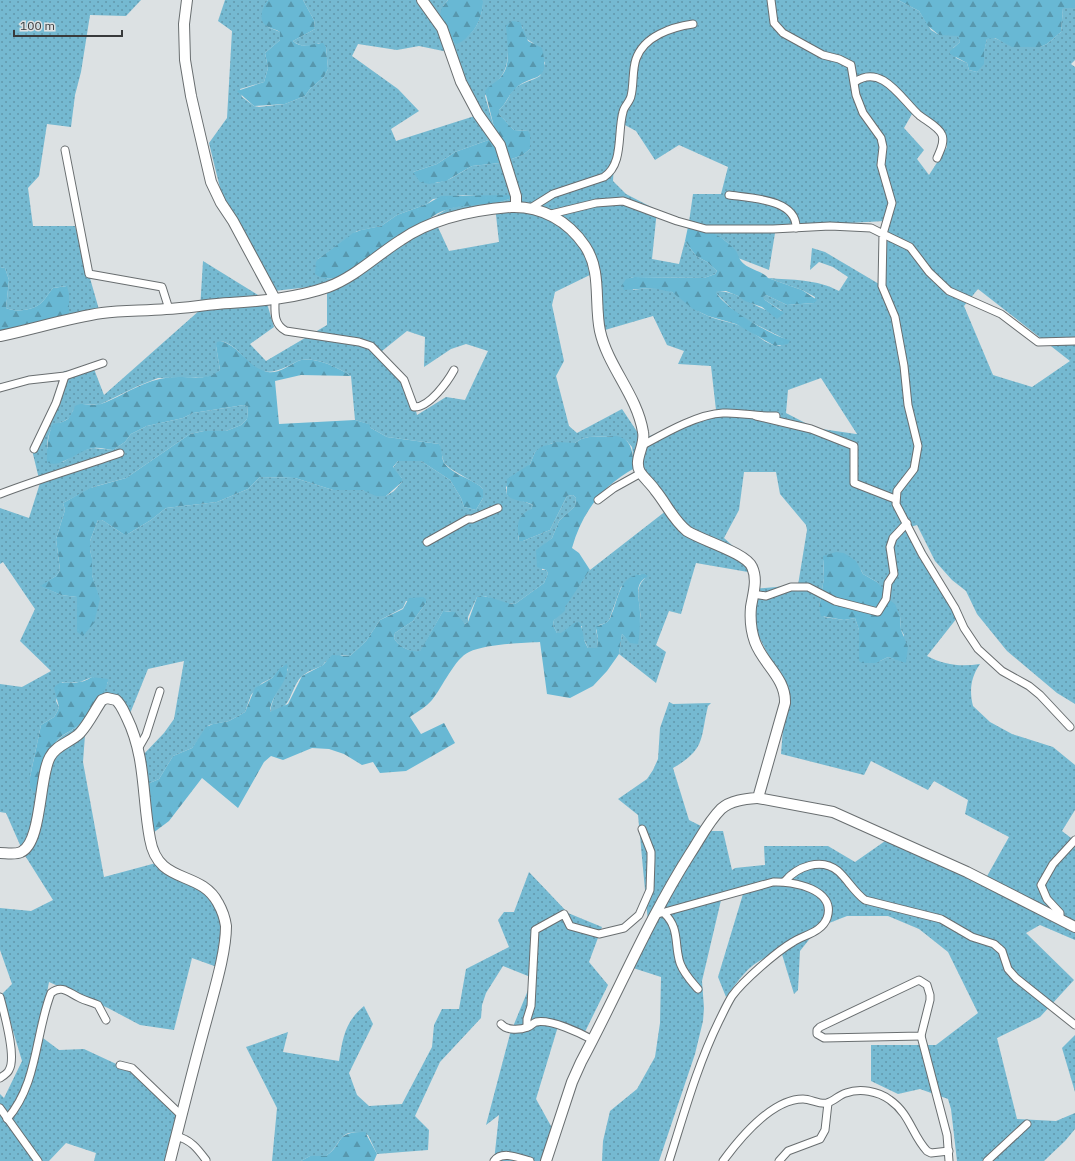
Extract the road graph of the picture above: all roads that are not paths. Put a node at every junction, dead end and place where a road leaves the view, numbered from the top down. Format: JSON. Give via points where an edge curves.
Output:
{"nodes":[{"id":1,"x":187,"y":0,"type":"edge"},
{"id":2,"x":422,"y":0,"type":"edge"},
{"id":3,"x":771,"y":0,"type":"edge"},
{"id":4,"x":693,"y":24,"type":"dead end"},
{"id":5,"x":855,"y":82,"type":"junction"},
{"id":6,"x":65,"y":150,"type":"dead end"},
{"id":7,"x":937,"y":158,"type":"dead end"},
{"id":8,"x":729,"y":195,"type":"dead end"},
{"id":9,"x":516,"y":207,"type":"junction"},
{"id":10,"x":529,"y":209,"type":"junction"},
{"id":11,"x":551,"y":214,"type":"junction"},
{"id":12,"x":796,"y":228,"type":"junction"},
{"id":13,"x":883,"y":234,"type":"junction"},
{"id":14,"x":275,"y":299,"type":"junction"},
{"id":15,"x":169,"y":309,"type":"junction"},
{"id":16,"x":0,"y":336,"type":"edge"},
{"id":17,"x":1075,"y":341,"type":"edge"},
{"id":18,"x":103,"y":363,"type":"dead end"},
{"id":19,"x":454,"y":370,"type":"dead end"},
{"id":20,"x":65,"y":376,"type":"junction"},
{"id":21,"x":0,"y":388,"type":"edge"},
{"id":22,"x":756,"y":416,"type":"junction"},
{"id":23,"x":776,"y":416,"type":"dead end"},
{"id":24,"x":642,"y":445,"type":"junction"},
{"id":25,"x":34,"y":449,"type":"dead end"},
{"id":26,"x":120,"y":453,"type":"dead end"},
{"id":27,"x":641,"y":473,"type":"junction"},
{"id":28,"x":0,"y":494,"type":"edge"},
{"id":29,"x":895,"y":499,"type":"junction"},
{"id":30,"x":598,"y":500,"type":"dead end"},
{"id":31,"x":498,"y":508,"type":"dead end"},
{"id":32,"x":907,"y":523,"type":"junction"},
{"id":33,"x":427,"y":542,"type":"dead end"},
{"id":34,"x":753,"y":594,"type":"junction"},
{"id":35,"x":160,"y":691,"type":"dead end"},
{"id":36,"x":1070,"y":727,"type":"dead end"},
{"id":37,"x":138,"y":748,"type":"junction"},
{"id":38,"x":758,"y":798,"type":"junction"},
{"id":39,"x":642,"y":828,"type":"dead end"},
{"id":40,"x":1075,"y":840,"type":"edge"},
{"id":41,"x":0,"y":853,"type":"edge"},
{"id":42,"x":785,"y":881,"type":"junction"},
{"id":43,"x":659,"y":914,"type":"junction"},
{"id":44,"x":1060,"y":918,"type":"junction"},
{"id":45,"x":1075,"y":927,"type":"edge"},
{"id":46,"x":698,"y":989,"type":"dead end"},
{"id":47,"x":0,"y":997,"type":"edge"},
{"id":48,"x":106,"y":1020,"type":"dead end"},
{"id":49,"x":501,"y":1024,"type":"dead end"},
{"id":50,"x":1075,"y":1025,"type":"edge"},
{"id":51,"x":527,"y":1027,"type":"junction"},
{"id":52,"x":921,"y":1036,"type":"junction"},
{"id":53,"x":592,"y":1040,"type":"junction"},
{"id":54,"x":120,"y":1064,"type":"dead end"},
{"id":55,"x":0,"y":1078,"type":"edge"},
{"id":56,"x":828,"y":1103,"type":"junction"},
{"id":57,"x":0,"y":1108,"type":"edge"},
{"id":58,"x":181,"y":1115,"type":"junction"},
{"id":59,"x":7,"y":1119,"type":"junction"},
{"id":60,"x":1027,"y":1124,"type":"dead end"},
{"id":61,"x":176,"y":1136,"type":"junction"},
{"id":62,"x":949,"y":1151,"type":"junction"},
{"id":63,"x":206,"y":1160,"type":"dead end"},
{"id":64,"x":38,"y":1161,"type":"edge"},
{"id":65,"x":170,"y":1161,"type":"edge"},
{"id":66,"x":494,"y":1161,"type":"edge"},
{"id":67,"x":530,"y":1161,"type":"edge"},
{"id":68,"x":546,"y":1161,"type":"edge"},
{"id":69,"x":669,"y":1161,"type":"edge"},
{"id":70,"x":723,"y":1161,"type":"edge"},
{"id":71,"x":779,"y":1161,"type":"edge"},
{"id":72,"x":949,"y":1161,"type":"edge"},
{"id":73,"x":987,"y":1161,"type":"edge"}],
"edges":[{"from":1,"to":14,"type":"street","via":[[184,24],[185,60],[211,182]]},
{"from":2,"to":9,"type":"street","via":[[442,28],[461,82],[478,114],[500,145],[516,196]]},
{"from":3,"to":5,"type":"street","via":[[774,23],[783,33],[823,55],[851,65]]},
{"from":4,"to":10,"type":"street","via":[[665,30],[638,53],[631,96],[621,120],[617,159],[610,173],[553,194]]},
{"from":5,"to":7,"type":"street","via":[[862,77],[872,76],[899,93],[918,114],[942,133],[943,140]]},
{"from":5,"to":13,"type":"street","via":[[856,95],[863,113],[881,138],[884,147],[881,165],[892,203]]},
{"from":6,"to":15,"type":"street","via":[[89,274],[162,287]]},
{"from":8,"to":12,"type":"street","via":[[787,208],[794,216]]},
{"from":9,"to":10,"type":"street"},
{"from":9,"to":14,"type":"street","via":[[444,219],[403,238],[353,274],[330,286]]},
{"from":10,"to":11,"type":"street"},
{"from":11,"to":12,"type":"street","via":[[596,203],[623,201],[676,222],[706,229]]},
{"from":11,"to":24,"type":"street","via":[[573,230],[590,253],[596,281],[600,333],[614,367],[632,396],[643,430]]},
{"from":12,"to":13,"type":"street","via":[[871,228]]},
{"from":13,"to":17,"type":"street","via":[[910,247],[929,272],[949,291],[1000,314],[1038,342]]},
{"from":13,"to":29,"type":"street","via":[[882,286],[895,317],[907,398],[918,446],[914,469],[897,491]]},
{"from":14,"to":15,"type":"street"},
{"from":14,"to":19,"type":"street","via":[[276,320],[280,328],[364,344],[377,351],[404,380],[414,407],[422,406],[443,388]]},
{"from":15,"to":16,"type":"street","via":[[104,313]]},
{"from":18,"to":20,"type":"street"},
{"from":20,"to":21,"type":"street","via":[[22,381]]},
{"from":20,"to":25,"type":"street","via":[[56,403]]},
{"from":22,"to":23,"type":"street"},
{"from":22,"to":24,"type":"street","via":[[722,413],[709,415]]},
{"from":22,"to":29,"type":"street","via":[[811,429],[854,446],[854,482]]},
{"from":24,"to":27,"type":"street","via":[[638,463]]},
{"from":26,"to":28,"type":"street"},
{"from":27,"to":30,"type":"street"},
{"from":27,"to":34,"type":"street","via":[[683,528],[744,557],[749,562],[754,570]]},
{"from":29,"to":32,"type":"street"},
{"from":31,"to":33,"type":"street","via":[[468,519]]},
{"from":32,"to":34,"type":"street","via":[[893,538],[890,547],[894,574],[888,583],[886,599],[878,612],[835,601],[808,588],[791,587],[766,596]]},
{"from":32,"to":36,"type":"street","via":[[922,554],[978,649],[1002,671],[1040,695]]},
{"from":34,"to":38,"type":"street","via":[[751,623],[755,644],[782,682],[786,697]]},
{"from":35,"to":37,"type":"street","via":[[146,735]]},
{"from":37,"to":41,"type":"street","via":[[119,702],[112,698],[104,698],[80,734],[50,757],[38,814],[27,846],[19,853]]},
{"from":37,"to":58,"type":"street","via":[[144,777],[150,838],[155,856],[162,867],[207,889],[219,904],[225,921],[215,987]]},
{"from":38,"to":43,"type":"street","via":[[736,801],[722,809],[676,875]]},
{"from":38,"to":44,"type":"street","via":[[833,812],[967,872]]},
{"from":39,"to":51,"type":"street","via":[[651,852],[650,890],[639,915],[624,928],[599,934],[570,926],[564,914],[535,930],[531,1006]]},
{"from":40,"to":44,"type":"street","via":[[1053,864],[1042,885],[1047,899],[1060,913]]},
{"from":42,"to":43,"type":"street","via":[[773,882]]},
{"from":42,"to":50,"type":"street","via":[[793,872],[805,866],[829,866],[836,869],[865,900],[941,919],[972,937],[994,944],[1002,951],[1008,969],[1016,978]]},
{"from":42,"to":69,"type":"street","via":[[820,894],[827,904],[827,918],[819,929],[792,942],[755,972],[731,997],[705,1051]]},
{"from":43,"to":46,"type":"street","via":[[673,922],[684,972]]},
{"from":43,"to":53,"type":"street"},
{"from":44,"to":45,"type":"street"},
{"from":47,"to":55,"type":"street","via":[[12,1062],[9,1071]]},
{"from":48,"to":59,"type":"street","via":[[98,1005],[68,990],[60,989],[51,993],[31,1070],[19,1103]]},
{"from":49,"to":51,"type":"street","via":[[504,1028],[510,1029]]},
{"from":51,"to":53,"type":"street","via":[[535,1022],[548,1023]]},
{"from":52,"to":52,"type":"street","via":[[930,995],[927,985],[919,980],[816,1031],[824,1038]]},
{"from":52,"to":62,"type":"street"},
{"from":53,"to":68,"type":"street","via":[[572,1082]]},
{"from":54,"to":58,"type":"street","via":[[132,1068]]},
{"from":56,"to":62,"type":"street","via":[[846,1093],[858,1091],[871,1091],[882,1095],[900,1108],[928,1151]]},
{"from":56,"to":70,"type":"street","via":[[803,1099],[779,1106],[748,1131]]},
{"from":56,"to":71,"type":"street","via":[[826,1130],[820,1138],[788,1151]]},
{"from":57,"to":59,"type":"street"},
{"from":58,"to":61,"type":"street"},
{"from":59,"to":64,"type":"street"},
{"from":60,"to":73,"type":"street"},
{"from":61,"to":63,"type":"street","via":[[194,1144]]},
{"from":61,"to":65,"type":"street"},
{"from":62,"to":72,"type":"street"},
{"from":66,"to":67,"type":"street","via":[[505,1155]]}]}
